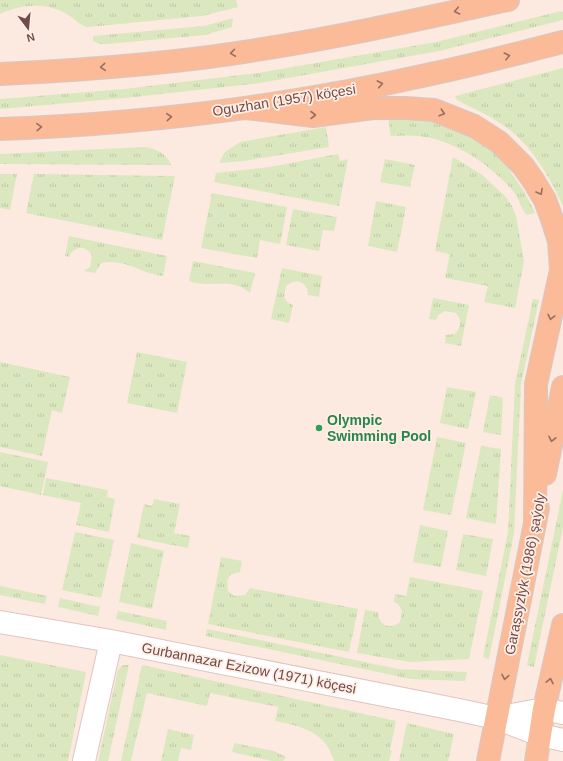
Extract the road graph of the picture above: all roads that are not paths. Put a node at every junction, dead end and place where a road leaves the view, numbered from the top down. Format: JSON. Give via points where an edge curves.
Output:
{"nodes":[{"id":1,"x":434,"y":0,"type":"edge"},
{"id":2,"x":508,"y":0,"type":"edge"},
{"id":3,"x":563,"y":42,"type":"edge"},
{"id":4,"x":256,"y":50,"type":"junction"},
{"id":5,"x":0,"y":74,"type":"edge"},
{"id":6,"x":246,"y":108,"type":"junction"},
{"id":7,"x":0,"y":129,"type":"edge"},
{"id":8,"x":563,"y":387,"type":"edge"},
{"id":9,"x":535,"y":522,"type":"junction"},
{"id":10,"x":0,"y":622,"type":"edge"},
{"id":11,"x":563,"y":625,"type":"edge"},
{"id":12,"x":111,"y":641,"type":"junction"},
{"id":13,"x":554,"y":711,"type":"edge"},
{"id":14,"x":496,"y":718,"type":"junction"},
{"id":15,"x":540,"y":735,"type":"junction"},
{"id":16,"x":563,"y":740,"type":"edge"},
{"id":17,"x":84,"y":761,"type":"edge"},
{"id":18,"x":488,"y":761,"type":"edge"},
{"id":19,"x":536,"y":761,"type":"edge"}],
"edges":[{"from":1,"to":4,"type":"main road","via":[[331,22]]},
{"from":2,"to":4,"type":"main road","one_way":true},
{"from":6,"to":3,"type":"main road","name":"Oguzhan (1957) köçesi","one_way":true,"via":[[431,74]]},
{"from":4,"to":5,"type":"main road","one_way":true,"via":[[104,67]]},
{"from":7,"to":6,"type":"main road","name":"Oguzhan (1957) köçesi","one_way":true,"via":[[191,115]]},
{"from":6,"to":9,"type":"main road","one_way":true,"via":[[313,116],[373,108],[434,110],[474,126],[499,142],[533,180],[552,219],[559,241],[561,270],[536,384]]},
{"from":8,"to":9,"type":"main road","name":"Garaşsyzlyk (1986) şaýoly","one_way":true},
{"from":9,"to":14,"type":"main road","name":"Garaşsyzlyk (1986) şaýoly","one_way":true},
{"from":10,"to":12,"type":"street","name":"Gurbannazar Ezizow (1971) köçesi"},
{"from":13,"to":11,"type":"main road","one_way":true},
{"from":12,"to":14,"type":"street","name":"Gurbannazar Ezizow (1971) köçesi"},
{"from":12,"to":17,"type":"street"},
{"from":13,"to":14,"type":"street","name":"Gurbannazar Ezizow (1971) köçesi"},
{"from":13,"to":15,"type":"main road"},
{"from":14,"to":15,"type":"street","name":"Gurbannazar Ezizow (1971) köçesi"},
{"from":14,"to":18,"type":"main road","name":"Garaşsyzlyk (1986) şaýoly"},
{"from":15,"to":16,"type":"street","name":"Gurbannazar Ezizow (1971) köçesi"},
{"from":15,"to":19,"type":"main road"}]}
